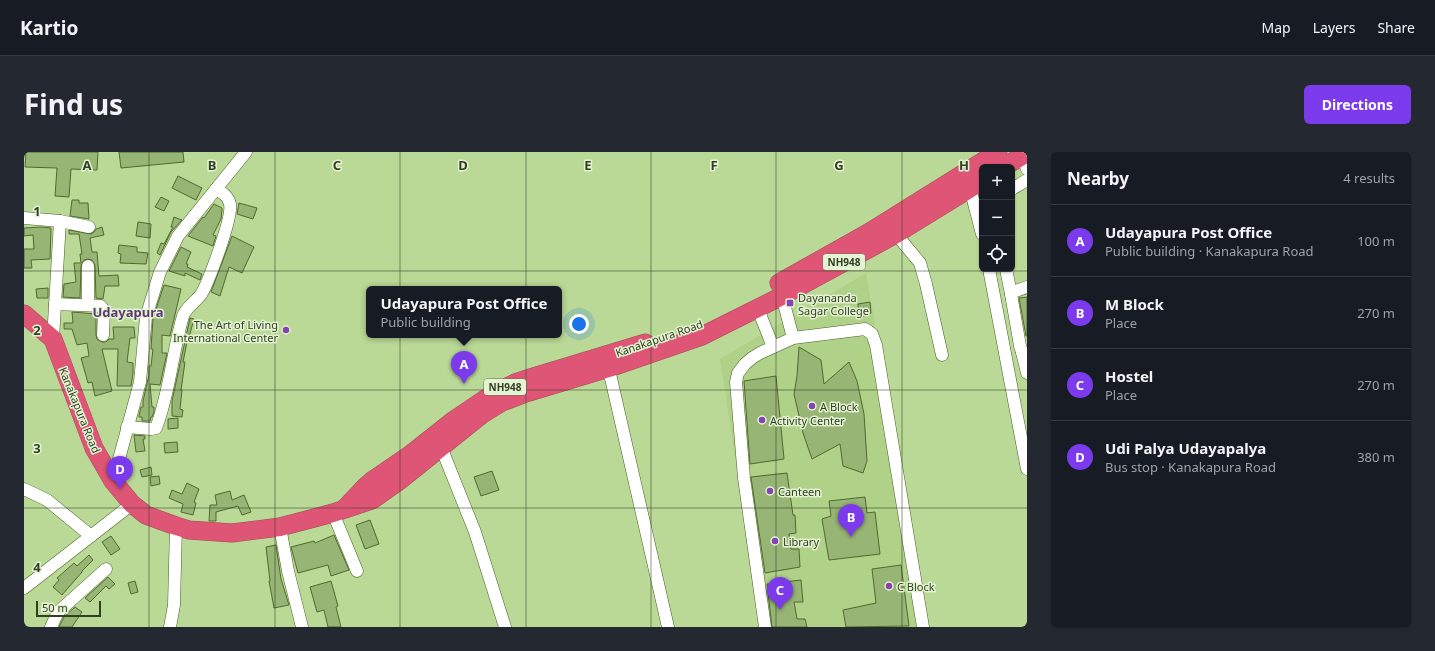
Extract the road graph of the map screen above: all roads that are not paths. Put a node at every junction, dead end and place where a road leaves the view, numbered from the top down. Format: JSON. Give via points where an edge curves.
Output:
{"nodes":[{"id":1,"x":246,"y":152,"type":"edge"},
{"id":2,"x":992,"y":159,"type":"edge"},
{"id":3,"x":1025,"y":159,"type":"edge"},
{"id":4,"x":1012,"y":164,"type":"edge"},
{"id":5,"x":1027,"y":180,"type":"edge"},
{"id":6,"x":976,"y":185,"type":"edge"},
{"id":7,"x":1015,"y":186,"type":"edge"},
{"id":8,"x":216,"y":189,"type":"junction"},
{"id":9,"x":979,"y":210,"type":"edge"},
{"id":10,"x":24,"y":218,"type":"edge"},
{"id":11,"x":60,"y":221,"type":"junction"},
{"id":12,"x":88,"y":227,"type":"dead end"},
{"id":13,"x":896,"y":234,"type":"junction"},
{"id":14,"x":88,"y":266,"type":"dead end"},
{"id":15,"x":990,"y":272,"type":"edge"},
{"id":16,"x":1007,"y":272,"type":"edge"},
{"id":17,"x":1027,"y":287,"type":"edge"},
{"id":18,"x":1011,"y":294,"type":"junction"},
{"id":19,"x":782,"y":296,"type":"junction"},
{"id":20,"x":55,"y":304,"type":"junction"},
{"id":21,"x":88,"y":305,"type":"junction"},
{"id":22,"x":758,"y":309,"type":"junction"},
{"id":23,"x":24,"y":314,"type":"edge"},
{"id":24,"x":103,"y":335,"type":"dead end"},
{"id":25,"x":794,"y":338,"type":"junction"},
{"id":26,"x":53,"y":339,"type":"junction"},
{"id":27,"x":773,"y":347,"type":"junction"},
{"id":28,"x":1024,"y":353,"type":"edge"},
{"id":29,"x":942,"y":355,"type":"dead end"},
{"id":30,"x":608,"y":362,"type":"junction"},
{"id":31,"x":1027,"y":373,"type":"edge"},
{"id":32,"x":478,"y":411,"type":"junction"},
{"id":33,"x":127,"y":427,"type":"junction"},
{"id":34,"x":441,"y":447,"type":"junction"},
{"id":35,"x":1027,"y":469,"type":"edge"},
{"id":36,"x":113,"y":481,"type":"junction"},
{"id":37,"x":24,"y":489,"type":"edge"},
{"id":38,"x":132,"y":504,"type":"junction"},
{"id":39,"x":338,"y":511,"type":"junction"},
{"id":40,"x":176,"y":526,"type":"junction"},
{"id":41,"x":280,"y":527,"type":"junction"},
{"id":42,"x":91,"y":536,"type":"junction"},
{"id":43,"x":106,"y":569,"type":"dead end"},
{"id":44,"x":357,"y":571,"type":"dead end"},
{"id":45,"x":24,"y":588,"type":"edge"},
{"id":46,"x":51,"y":627,"type":"edge"},
{"id":47,"x":170,"y":627,"type":"edge"},
{"id":48,"x":302,"y":627,"type":"edge"},
{"id":49,"x":504,"y":627,"type":"edge"},
{"id":50,"x":668,"y":627,"type":"edge"},
{"id":51,"x":765,"y":627,"type":"edge"},
{"id":52,"x":923,"y":627,"type":"edge"}],
"edges":[{"from":1,"to":8,"type":"street"},
{"from":2,"to":30,"type":"highway","name":"Kanakapura Road","number":"NH948","via":[[779,284],[698,326]]},
{"from":3,"to":4,"type":"highway"},
{"from":5,"to":7,"type":"street"},
{"from":6,"to":9,"type":"street"},
{"from":6,"to":13,"type":"highway","name":"Kanakapura Road","number":"NH948"},
{"from":8,"to":33,"type":"street","via":[[178,236],[160,272],[146,318],[140,382]]},
{"from":8,"to":33,"type":"street","via":[[225,195],[230,203],[230,217],[203,290],[184,314],[159,420],[156,428]]},
{"from":10,"to":11,"type":"street"},
{"from":11,"to":12,"type":"street"},
{"from":11,"to":20,"type":"street"},
{"from":13,"to":19,"type":"highway","name":"Kanakapura Road","number":"NH948"},
{"from":13,"to":29,"type":"street","via":[[920,263]]},
{"from":14,"to":21,"type":"street"},
{"from":15,"to":35,"type":"street"},
{"from":16,"to":18,"type":"street"},
{"from":17,"to":18,"type":"street"},
{"from":18,"to":28,"type":"street"},
{"from":19,"to":22,"type":"highway","name":"Kanakapura Road","number":"NH948"},
{"from":19,"to":25,"type":"street"},
{"from":20,"to":21,"type":"street"},
{"from":20,"to":26,"type":"street"},
{"from":21,"to":24,"type":"street","via":[[101,306],[104,311]]},
{"from":22,"to":27,"type":"street"},
{"from":22,"to":30,"type":"highway","name":"Kanakapura Road","number":"NH948","via":[[702,336]]},
{"from":23,"to":26,"type":"highway","name":"Kanakapura Road","number":"NH948"},
{"from":25,"to":27,"type":"street"},
{"from":25,"to":52,"type":"street","via":[[865,329],[872,334],[876,345]]},
{"from":26,"to":36,"type":"highway","name":"Kanakapura Road","number":"NH948","via":[[94,448]]},
{"from":27,"to":51,"type":"street","via":[[745,364],[738,373],[736,382],[744,478]]},
{"from":28,"to":31,"type":"street"},
{"from":30,"to":32,"type":"highway","name":"Kanakapura Road","number":"NH948","via":[[515,383],[491,394]]},
{"from":30,"to":50,"type":"street"},
{"from":32,"to":34,"type":"highway","name":"Kanakapura Road","number":"NH948"},
{"from":32,"to":39,"type":"highway","name":"Kanakapura Road","number":"NH948","via":[[369,484]]},
{"from":33,"to":36,"type":"street"},
{"from":34,"to":39,"type":"highway","name":"Kanakapura Road","number":"NH948","via":[[372,500]]},
{"from":34,"to":49,"type":"street","via":[[475,532]]},
{"from":36,"to":38,"type":"highway","name":"Kanakapura Road","number":"NH948"},
{"from":37,"to":42,"type":"street","via":[[47,500]]},
{"from":38,"to":40,"type":"highway","name":"Kanakapura Road","number":"NH948","via":[[146,515]]},
{"from":38,"to":42,"type":"street"},
{"from":39,"to":41,"type":"highway","name":"Kanakapura Road","number":"NH948"},
{"from":39,"to":44,"type":"street"},
{"from":40,"to":41,"type":"highway","name":"Kanakapura Road","number":"NH948","via":[[189,530],[232,533]]},
{"from":40,"to":47,"type":"street","via":[[174,605]]},
{"from":41,"to":48,"type":"street"},
{"from":42,"to":45,"type":"street"},
{"from":43,"to":46,"type":"street","via":[[58,612]]}]}
